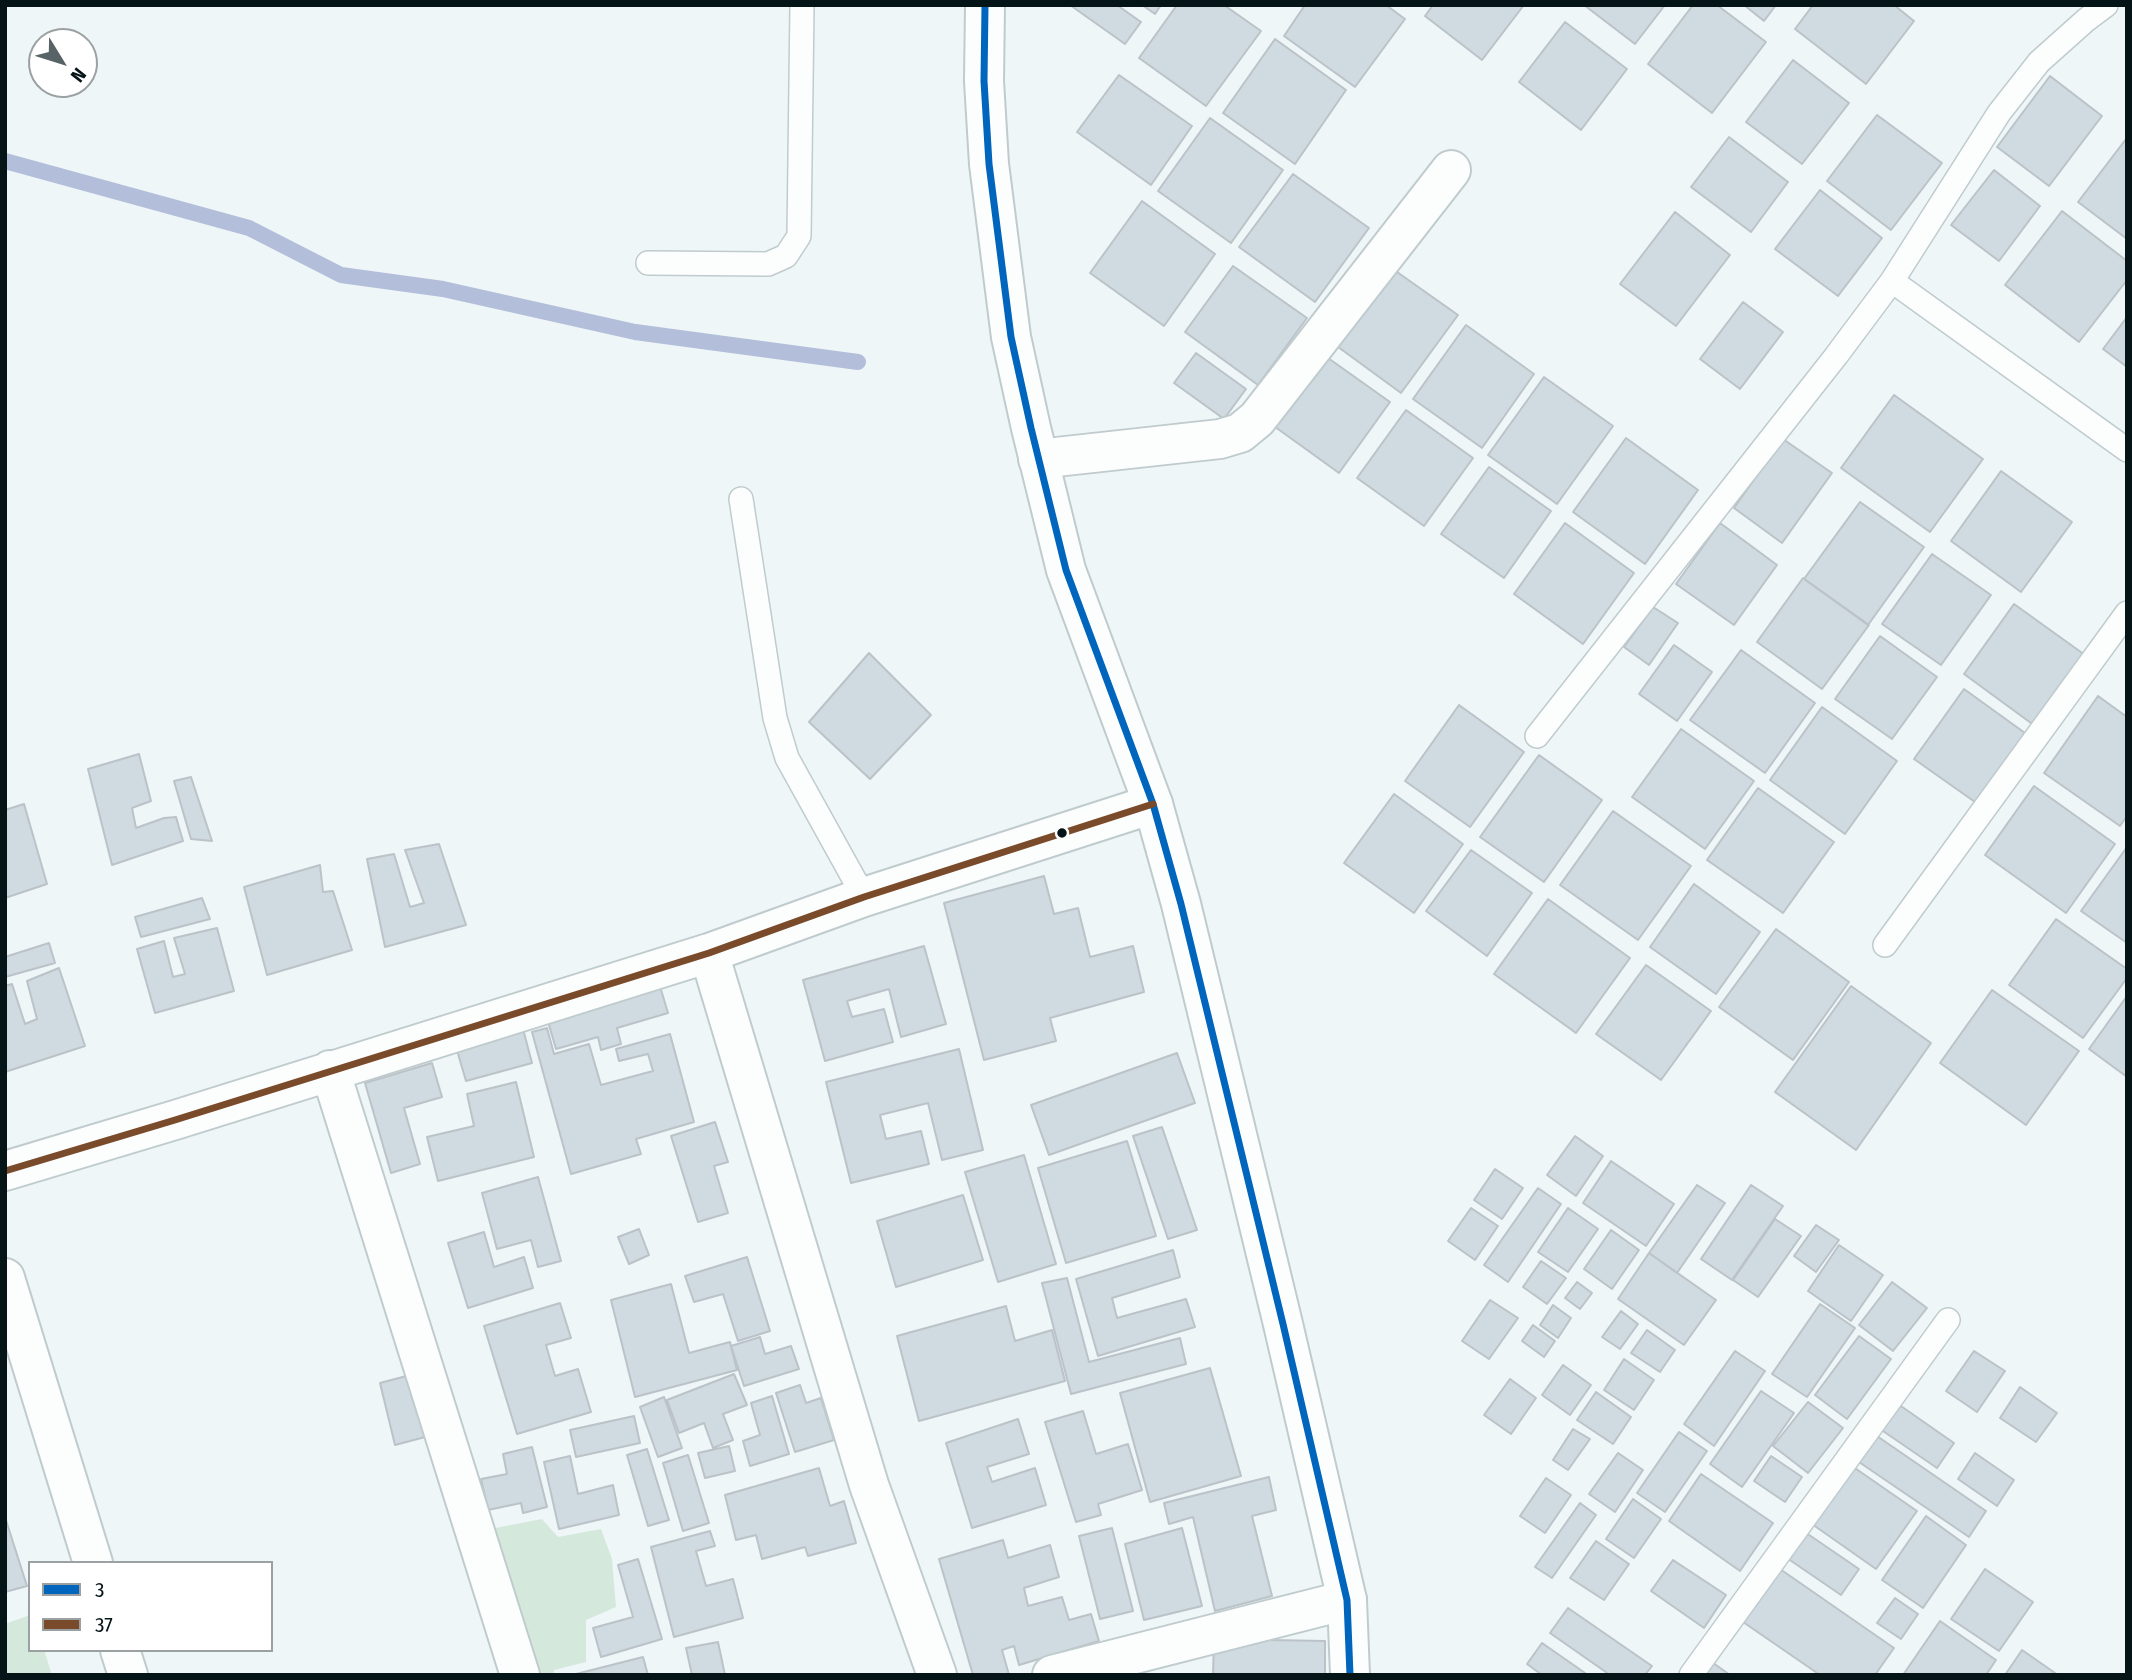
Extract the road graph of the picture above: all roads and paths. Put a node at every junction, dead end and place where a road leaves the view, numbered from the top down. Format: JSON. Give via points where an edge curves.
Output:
{"nodes":[{"id":1,"x":802,"y":5,"type":"edge"},
{"id":2,"x":985,"y":5,"type":"edge"},
{"id":3,"x":2106,"y":5,"type":"edge"},
{"id":4,"x":1451,"y":170,"type":"dead end"},
{"id":5,"x":648,"y":263,"type":"dead end"},
{"id":6,"x":1892,"y":281,"type":"junction"},
{"id":7,"x":2127,"y":450,"type":"edge"},
{"id":8,"x":1038,"y":459,"type":"junction"},
{"id":9,"x":741,"y":499,"type":"dead end"},
{"id":10,"x":2127,"y":612,"type":"edge"},
{"id":11,"x":1537,"y":736,"type":"dead end"},
{"id":12,"x":1153,"y":804,"type":"junction"},
{"id":13,"x":864,"y":897,"type":"junction"},
{"id":14,"x":1885,"y":946,"type":"dead end"},
{"id":15,"x":709,"y":953,"type":"junction"},
{"id":16,"x":330,"y":1070,"type":"junction"},
{"id":17,"x":5,"y":1171,"type":"edge"},
{"id":18,"x":5,"y":1278,"type":"edge"},
{"id":19,"x":1948,"y":1320,"type":"dead end"},
{"id":20,"x":92,"y":1561,"type":"edge"},
{"id":21,"x":1347,"y":1600,"type":"junction"},
{"id":22,"x":121,"y":1652,"type":"edge"},
{"id":23,"x":128,"y":1675,"type":"edge"},
{"id":24,"x":520,"y":1675,"type":"edge"},
{"id":25,"x":937,"y":1675,"type":"edge"},
{"id":26,"x":1052,"y":1675,"type":"edge"},
{"id":27,"x":1350,"y":1675,"type":"edge"},
{"id":28,"x":1691,"y":1675,"type":"edge"}],
"edges":[{"from":1,"to":5,"type":"lane","via":[[799,236],[786,256],[768,264]]},
{"from":2,"to":8,"type":"street","via":[[984,81],[998,244],[1011,337]]},
{"from":3,"to":6,"type":"lane","via":[[2039,62],[1999,113]]},
{"from":4,"to":8,"type":"street","via":[[1257,419],[1240,433]]},
{"from":6,"to":7,"type":"lane"},
{"from":6,"to":11,"type":"lane"},
{"from":8,"to":12,"type":"street","via":[[1066,570]]},
{"from":9,"to":13,"type":"lane","via":[[775,718],[787,758]]},
{"from":10,"to":14,"type":"lane"},
{"from":12,"to":13,"type":"street"},
{"from":12,"to":21,"type":"street","via":[[1280,1310]]},
{"from":13,"to":15,"type":"street"},
{"from":15,"to":16,"type":"street"},
{"from":15,"to":25,"type":"street","via":[[869,1485]]},
{"from":16,"to":17,"type":"street"},
{"from":16,"to":24,"type":"street"},
{"from":18,"to":20,"type":"street"},
{"from":19,"to":28,"type":"lane"},
{"from":21,"to":26,"type":"street"},
{"from":21,"to":27,"type":"street"},
{"from":22,"to":23,"type":"street"}]}
